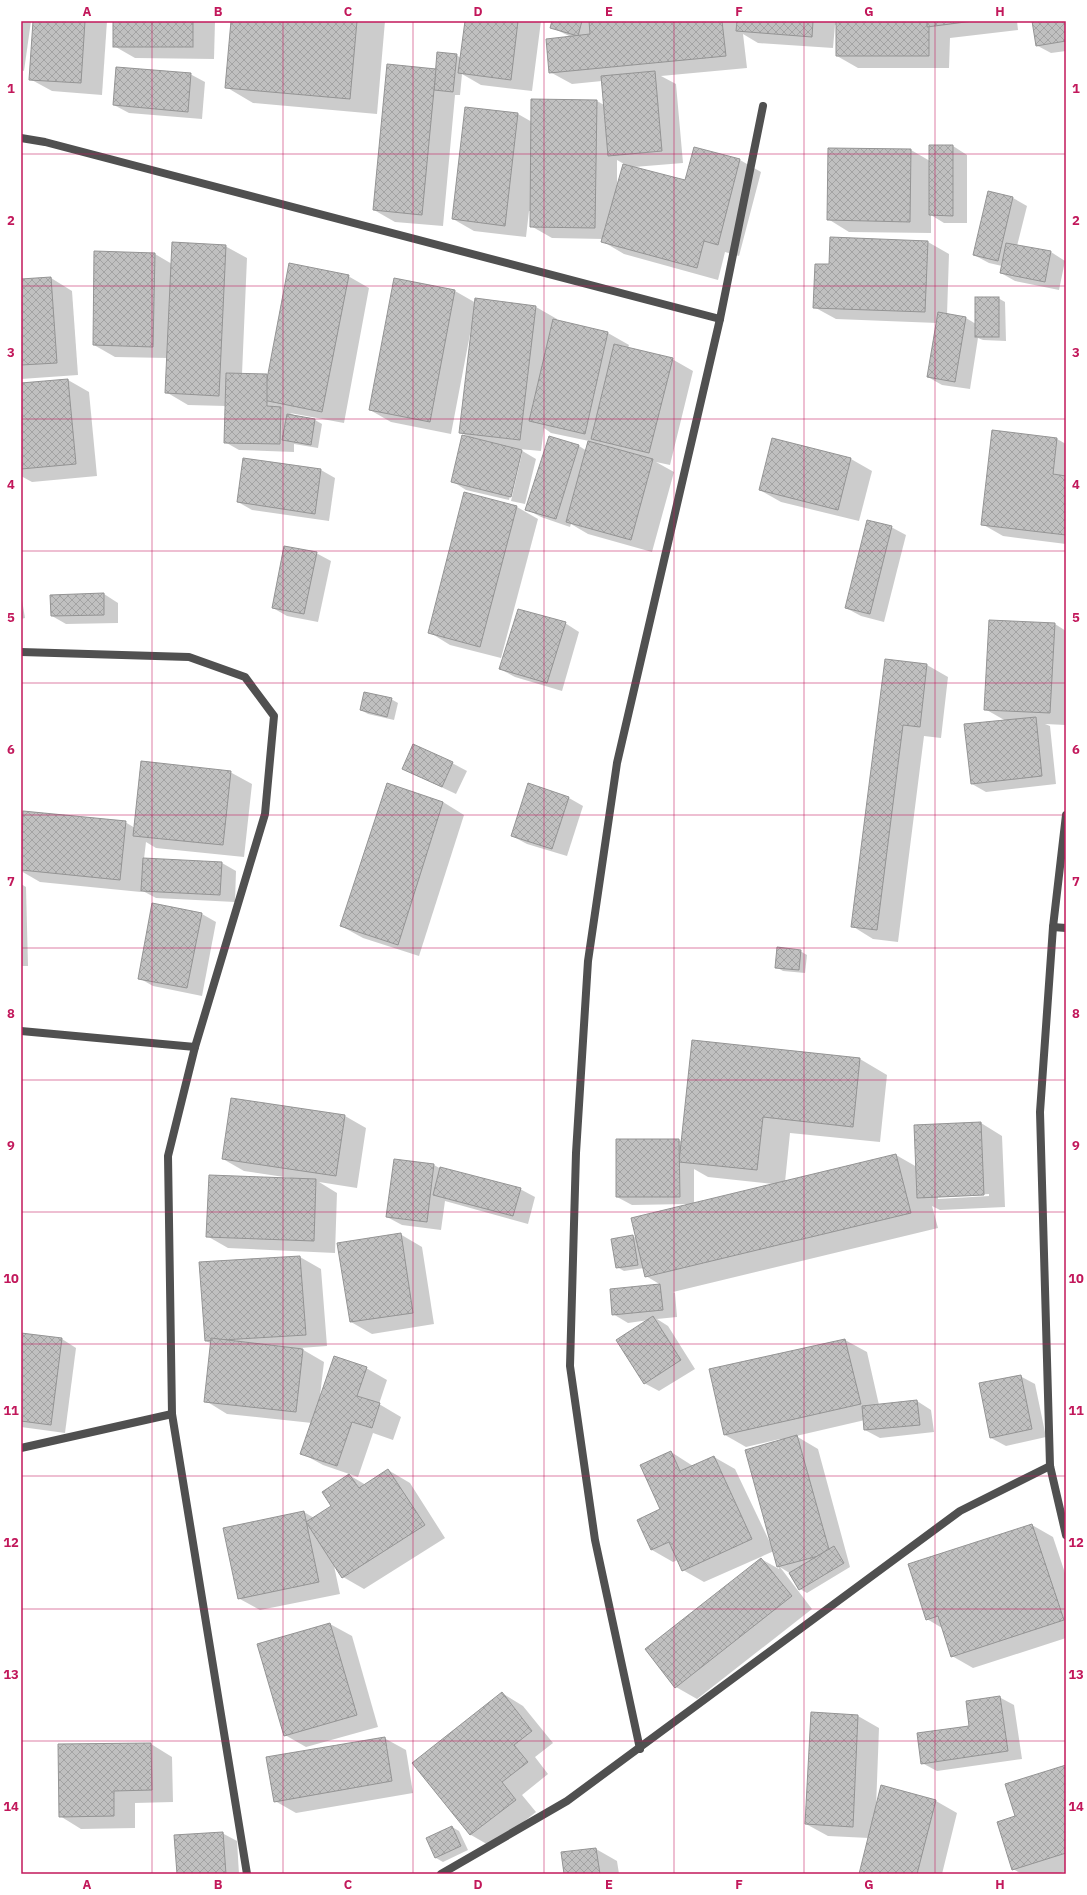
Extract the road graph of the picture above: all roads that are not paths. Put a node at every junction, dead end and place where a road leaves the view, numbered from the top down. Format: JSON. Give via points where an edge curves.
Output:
{"nodes":[{"id":1,"x":763,"y":106,"type":"dead end"},
{"id":2,"x":21,"y":138,"type":"edge"},
{"id":3,"x":720,"y":319,"type":"junction"},
{"id":4,"x":21,"y":652,"type":"edge"},
{"id":5,"x":1066,"y":815,"type":"edge"},
{"id":6,"x":1052,"y":927,"type":"junction"},
{"id":7,"x":1066,"y":928,"type":"edge"},
{"id":8,"x":21,"y":1031,"type":"edge"},
{"id":9,"x":195,"y":1047,"type":"junction"},
{"id":10,"x":172,"y":1414,"type":"junction"},
{"id":11,"x":21,"y":1448,"type":"edge"},
{"id":12,"x":1050,"y":1466,"type":"junction"},
{"id":13,"x":1066,"y":1535,"type":"edge"},
{"id":14,"x":640,"y":1749,"type":"junction"},
{"id":15,"x":247,"y":1874,"type":"edge"},
{"id":16,"x":441,"y":1874,"type":"edge"}],
"edges":[{"from":1,"to":3,"type":"street"},
{"from":2,"to":3,"type":"street","via":[[45,142]]},
{"from":3,"to":14,"type":"street","via":[[618,763],[588,961],[576,1153],[570,1366],[595,1540]]},
{"from":4,"to":9,"type":"street","via":[[189,657],[245,677],[274,716],[265,814]]},
{"from":5,"to":6,"type":"street"},
{"from":6,"to":7,"type":"street"},
{"from":6,"to":12,"type":"street","via":[[1040,1112]]},
{"from":8,"to":9,"type":"street"},
{"from":9,"to":10,"type":"street","via":[[168,1156]]},
{"from":10,"to":11,"type":"street"},
{"from":10,"to":15,"type":"street"},
{"from":12,"to":13,"type":"street"},
{"from":12,"to":14,"type":"street","via":[[960,1511]]},
{"from":14,"to":16,"type":"street","via":[[567,1801]]}]}
